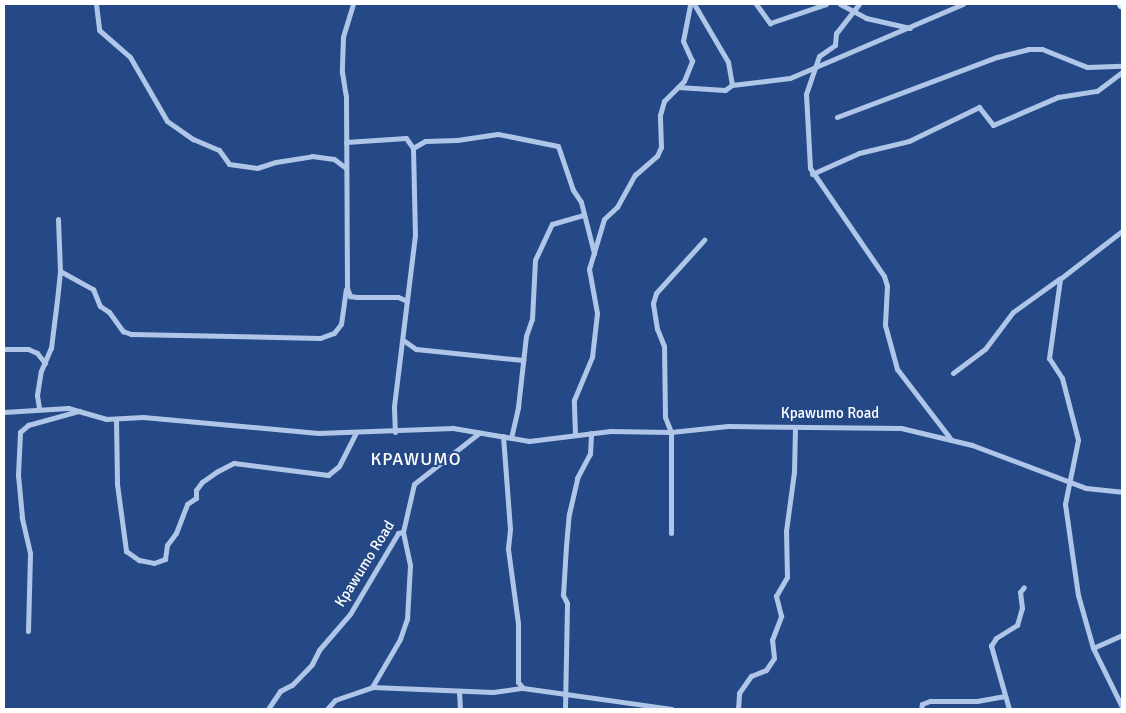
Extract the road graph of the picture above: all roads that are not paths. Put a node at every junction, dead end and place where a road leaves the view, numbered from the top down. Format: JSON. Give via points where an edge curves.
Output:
{"nodes":[{"id":1,"x":96,"y":4,"type":"edge"},
{"id":2,"x":353,"y":4,"type":"edge"},
{"id":3,"x":690,"y":4,"type":"edge"},
{"id":4,"x":694,"y":4,"type":"edge"},
{"id":5,"x":756,"y":4,"type":"edge"},
{"id":6,"x":826,"y":4,"type":"edge"},
{"id":7,"x":840,"y":4,"type":"edge"},
{"id":8,"x":859,"y":4,"type":"edge"},
{"id":9,"x":963,"y":4,"type":"edge"},
{"id":10,"x":814,"y":6,"type":"edge"},
{"id":11,"x":853,"y":12,"type":"junction"},
{"id":12,"x":911,"y":28,"type":"junction"},
{"id":13,"x":1122,"y":66,"type":"edge"},
{"id":14,"x":814,"y":68,"type":"junction"},
{"id":15,"x":1122,"y":72,"type":"edge"},
{"id":16,"x":732,"y":85,"type":"junction"},
{"id":17,"x":678,"y":87,"type":"junction"},
{"id":18,"x":837,"y":117,"type":"dead end"},
{"id":19,"x":346,"y":142,"type":"junction"},
{"id":20,"x":413,"y":148,"type":"junction"},
{"id":21,"x":346,"y":168,"type":"junction"},
{"id":22,"x":812,"y":174,"type":"junction"},
{"id":23,"x":584,"y":215,"type":"junction"},
{"id":24,"x":58,"y":219,"type":"dead end"},
{"id":25,"x":1122,"y":231,"type":"edge"},
{"id":26,"x":704,"y":240,"type":"dead end"},
{"id":27,"x":594,"y":253,"type":"junction"},
{"id":28,"x":60,"y":271,"type":"junction"},
{"id":29,"x":1060,"y":279,"type":"junction"},
{"id":30,"x":346,"y":288,"type":"junction"},
{"id":31,"x":407,"y":301,"type":"junction"},
{"id":32,"x":403,"y":340,"type":"junction"},
{"id":33,"x":4,"y":349,"type":"edge"},
{"id":34,"x":523,"y":360,"type":"junction"},
{"id":35,"x":45,"y":363,"type":"junction"},
{"id":36,"x":953,"y":373,"type":"dead end"},
{"id":37,"x":39,"y":408,"type":"junction"},
{"id":38,"x":79,"y":411,"type":"junction"},
{"id":39,"x":4,"y":412,"type":"edge"},
{"id":40,"x":116,"y":419,"type":"junction"},
{"id":41,"x":795,"y":427,"type":"junction"},
{"id":42,"x":394,"y":432,"type":"junction"},
{"id":43,"x":671,"y":432,"type":"junction"},
{"id":44,"x":479,"y":433,"type":"junction"},
{"id":45,"x":591,"y":433,"type":"junction"},
{"id":46,"x":355,"y":434,"type":"junction"},
{"id":47,"x":575,"y":434,"type":"junction"},
{"id":48,"x":503,"y":436,"type":"junction"},
{"id":49,"x":512,"y":438,"type":"junction"},
{"id":50,"x":950,"y":438,"type":"junction"},
{"id":51,"x":1068,"y":483,"type":"junction"},
{"id":52,"x":1122,"y":492,"type":"edge"},
{"id":53,"x":403,"y":532,"type":"junction"},
{"id":54,"x":671,"y":533,"type":"dead end"},
{"id":55,"x":1024,"y":587,"type":"dead end"},
{"id":56,"x":28,"y":630,"type":"dead end"},
{"id":57,"x":1122,"y":635,"type":"edge"},
{"id":58,"x":1093,"y":648,"type":"junction"},
{"id":59,"x":372,"y":687,"type":"junction"},
{"id":60,"x":523,"y":688,"type":"junction"},
{"id":61,"x":459,"y":691,"type":"junction"},
{"id":62,"x":565,"y":696,"type":"junction"},
{"id":63,"x":1004,"y":696,"type":"junction"},
{"id":64,"x":1122,"y":707,"type":"edge"},
{"id":65,"x":268,"y":709,"type":"edge"},
{"id":66,"x":327,"y":709,"type":"edge"},
{"id":67,"x":460,"y":709,"type":"edge"},
{"id":68,"x":565,"y":709,"type":"edge"},
{"id":69,"x":672,"y":709,"type":"edge"},
{"id":70,"x":738,"y":709,"type":"edge"},
{"id":71,"x":921,"y":709,"type":"edge"},
{"id":72,"x":1009,"y":709,"type":"edge"}],
"edges":[{"from":1,"to":21,"type":"street","via":[[100,30],[130,57],[167,121],[193,139],[219,150],[228,164],[257,168],[312,156],[334,159]]},
{"from":2,"to":19,"type":"street","via":[[343,38]]},
{"from":3,"to":17,"type":"street","via":[[683,41],[692,61]]},
{"from":4,"to":16,"type":"street","via":[[728,62]]},
{"from":5,"to":10,"type":"street","via":[[770,23]]},
{"from":6,"to":10,"type":"street"},
{"from":7,"to":11,"type":"street"},
{"from":8,"to":11,"type":"street"},
{"from":9,"to":12,"type":"street"},
{"from":11,"to":12,"type":"street"},
{"from":11,"to":14,"type":"street","via":[[836,34],[834,45],[818,56]]},
{"from":12,"to":14,"type":"street"},
{"from":13,"to":18,"type":"street","via":[[1087,67],[1042,48],[1028,49],[997,57]]},
{"from":14,"to":16,"type":"street","via":[[790,78]]},
{"from":14,"to":22,"type":"street","via":[[805,107]]},
{"from":15,"to":22,"type":"street","via":[[1096,91],[1058,97],[993,125],[979,107],[909,141],[859,154]]},
{"from":16,"to":17,"type":"street","via":[[725,90]]},
{"from":17,"to":27,"type":"street","via":[[664,101],[660,115],[661,146],[656,156],[640,170],[617,207],[604,219]]},
{"from":19,"to":20,"type":"street","via":[[406,138]]},
{"from":19,"to":21,"type":"street"},
{"from":20,"to":23,"type":"street","via":[[425,140],[457,140],[498,134],[552,143],[558,146],[563,157]]},
{"from":20,"to":31,"type":"street","via":[[415,235]]},
{"from":21,"to":30,"type":"street"},
{"from":22,"to":50,"type":"street","via":[[884,276],[887,286],[885,325],[897,369]]},
{"from":23,"to":27,"type":"street"},
{"from":23,"to":34,"type":"street","via":[[552,224],[542,244],[532,272],[533,312]]},
{"from":24,"to":28,"type":"street"},
{"from":25,"to":29,"type":"street"},
{"from":26,"to":43,"type":"street","via":[[656,293],[653,303],[657,329],[664,346],[665,417]]},
{"from":27,"to":47,"type":"street","via":[[589,269],[597,313],[592,357],[574,400]]},
{"from":28,"to":30,"type":"street","via":[[93,289],[100,306],[109,312],[123,331],[131,334],[320,338],[334,333],[341,324]]},
{"from":28,"to":35,"type":"street","via":[[51,348]]},
{"from":29,"to":36,"type":"street","via":[[1013,312],[985,349]]},
{"from":29,"to":51,"type":"street","via":[[1049,358],[1062,378],[1078,440]]},
{"from":30,"to":31,"type":"street","via":[[350,296],[398,297]]},
{"from":31,"to":32,"type":"street"},
{"from":32,"to":34,"type":"street","via":[[416,349]]},
{"from":32,"to":42,"type":"street"},
{"from":33,"to":35,"type":"street","via":[[28,349],[37,353]]},
{"from":34,"to":49,"type":"street"},
{"from":35,"to":37,"type":"street","via":[[37,395]]},
{"from":37,"to":38,"type":"street","name":"Kpawumo Road"},
{"from":37,"to":39,"type":"street","name":"Kpawumo Road"},
{"from":38,"to":40,"type":"street","name":"Kpawumo Road"},
{"from":38,"to":56,"type":"street","via":[[28,424],[20,432],[18,475],[30,553]]},
{"from":40,"to":46,"type":"street","name":"Kpawumo Road","via":[[143,417]]},
{"from":40,"to":46,"type":"street","via":[[117,484],[126,551],[140,560],[154,563],[165,559],[167,545],[187,504],[196,498],[196,490],[218,471],[234,462],[328,475],[339,466]]},
{"from":41,"to":43,"type":"street","name":"Kpawumo Road","via":[[728,426]]},
{"from":41,"to":50,"type":"street","name":"Kpawumo Road","via":[[901,428]]},
{"from":41,"to":70,"type":"street","via":[[786,577],[776,596],[781,616],[772,640],[774,658],[766,670],[751,676],[739,693]]},
{"from":42,"to":44,"type":"street","name":"Kpawumo Road","via":[[453,428]]},
{"from":42,"to":46,"type":"street","name":"Kpawumo Road"},
{"from":43,"to":45,"type":"street","name":"Kpawumo Road"},
{"from":43,"to":54,"type":"street"},
{"from":44,"to":48,"type":"street","name":"Kpawumo Road"},
{"from":44,"to":53,"type":"street","name":"Kpawumo Road","via":[[414,484]]},
{"from":45,"to":47,"type":"street","name":"Kpawumo Road"},
{"from":45,"to":62,"type":"street","via":[[590,454],[577,478],[569,514],[563,576],[563,595],[567,603]]},
{"from":47,"to":49,"type":"street","name":"Kpawumo Road","via":[[529,441]]},
{"from":48,"to":49,"type":"street","name":"Kpawumo Road"},
{"from":48,"to":60,"type":"street","via":[[510,529],[508,548],[518,623],[518,682]]},
{"from":50,"to":51,"type":"street","name":"Kpawumo Road","via":[[1011,458]]},
{"from":51,"to":52,"type":"street","name":"Kpawumo Road"},
{"from":51,"to":58,"type":"street","via":[[1066,504],[1078,595]]},
{"from":53,"to":59,"type":"street","via":[[410,565],[407,619],[392,655]]},
{"from":53,"to":65,"type":"street","name":"Kpawumo Road","via":[[398,533],[350,614],[319,650],[312,664],[292,685],[280,691]]},
{"from":55,"to":63,"type":"street","via":[[1020,592],[1022,608],[1017,625],[996,638],[991,646]]},
{"from":57,"to":58,"type":"street"},
{"from":58,"to":64,"type":"street"},
{"from":59,"to":61,"type":"street"},
{"from":59,"to":66,"type":"street","via":[[335,700]]},
{"from":60,"to":61,"type":"street"},
{"from":60,"to":62,"type":"street"},
{"from":61,"to":67,"type":"street"},
{"from":62,"to":68,"type":"street"},
{"from":62,"to":69,"type":"street","via":[[614,699]]},
{"from":63,"to":71,"type":"street","via":[[977,701],[930,700],[922,704]]},
{"from":63,"to":72,"type":"street"}]}
